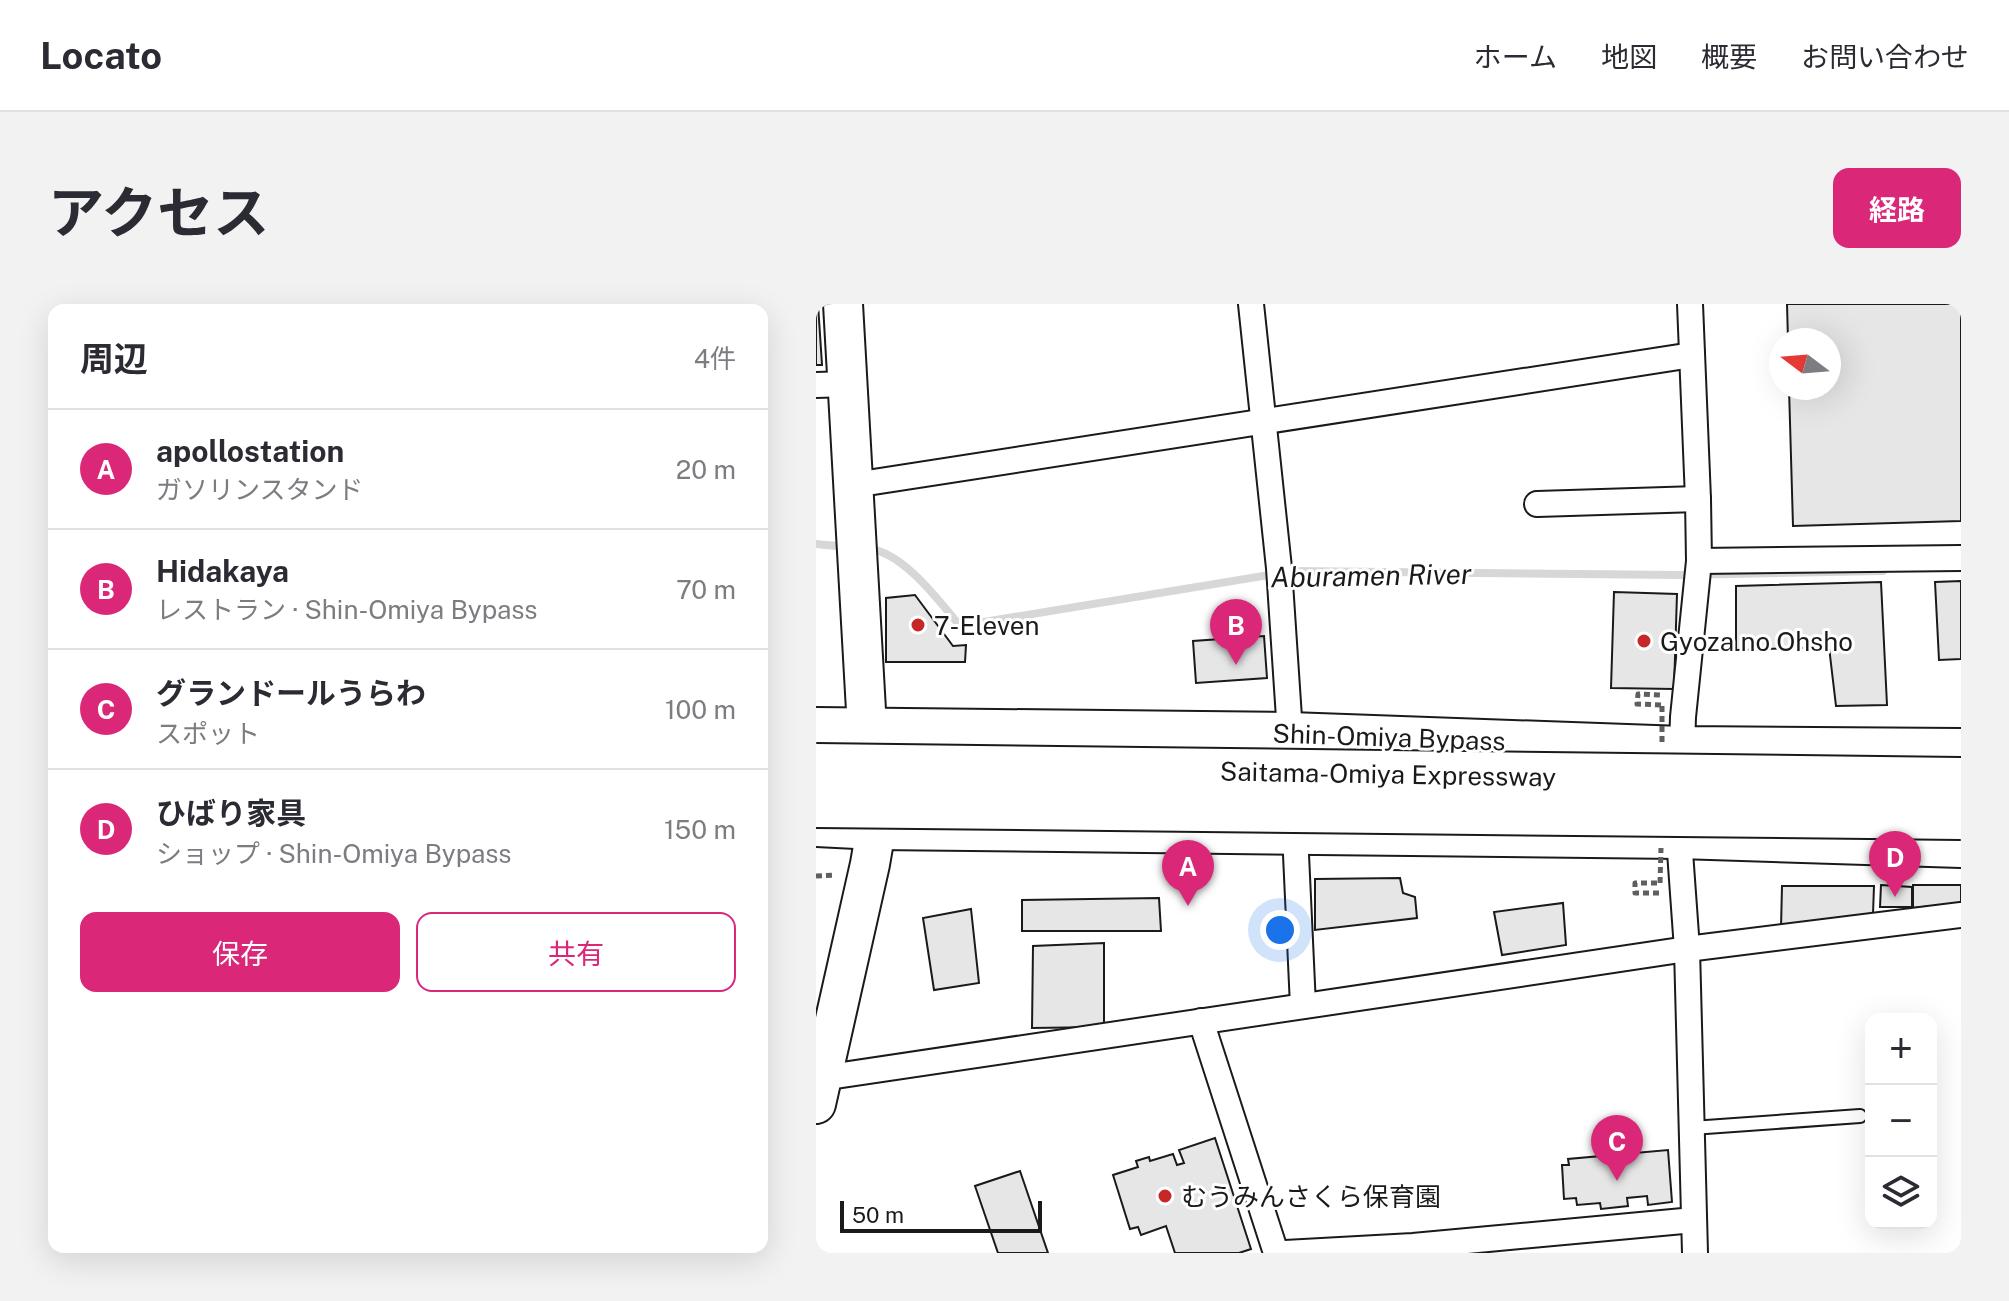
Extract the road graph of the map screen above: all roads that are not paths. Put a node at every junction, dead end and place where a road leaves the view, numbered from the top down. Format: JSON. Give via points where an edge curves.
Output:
{"nodes":[{"id":1,"x":1251,"y":304,"type":"edge"},
{"id":2,"x":1690,"y":304,"type":"edge"},
{"id":3,"x":845,"y":305,"type":"edge"},
{"id":4,"x":1692,"y":355,"type":"junction"},
{"id":5,"x":832,"y":385,"type":"edge"},
{"id":6,"x":1263,"y":421,"type":"junction"},
{"id":7,"x":854,"y":485,"type":"junction"},
{"id":8,"x":1698,"y":499,"type":"junction"},
{"id":9,"x":1537,"y":504,"type":"dead end"},
{"id":10,"x":1961,"y":558,"type":"edge"},
{"id":11,"x":1698,"y":570,"type":"junction"},
{"id":12,"x":816,"y":728,"type":"edge"},
{"id":13,"x":867,"y":728,"type":"junction"},
{"id":14,"x":1290,"y":733,"type":"junction"},
{"id":15,"x":1682,"y":747,"type":"junction"},
{"id":16,"x":1961,"y":749,"type":"edge"},
{"id":17,"x":816,"y":766,"type":"edge"},
{"id":18,"x":1961,"y":780,"type":"edge"},
{"id":19,"x":816,"y":805,"type":"edge"},
{"id":20,"x":1961,"y":817,"type":"edge"},
{"id":21,"x":816,"y":826,"type":"edge"},
{"id":22,"x":876,"y":829,"type":"junction"},
{"id":23,"x":1295,"y":833,"type":"junction"},
{"id":24,"x":1679,"y":838,"type":"junction"},
{"id":25,"x":1961,"y":847,"type":"edge"},
{"id":26,"x":1961,"y":915,"type":"edge"},
{"id":27,"x":1687,"y":949,"type":"junction"},
{"id":28,"x":1303,"y":1006,"type":"junction"},
{"id":29,"x":1201,"y":1021,"type":"junction"},
{"id":30,"x":819,"y":1091,"type":"edge"},
{"id":31,"x":1860,"y":1116,"type":"dead end"},
{"id":32,"x":1692,"y":1128,"type":"junction"},
{"id":33,"x":1694,"y":1220,"type":"junction"},
{"id":34,"x":1414,"y":1249,"type":"edge"},
{"id":35,"x":1276,"y":1253,"type":"edge"},
{"id":36,"x":1285,"y":1253,"type":"edge"},
{"id":37,"x":1695,"y":1253,"type":"edge"}],
"edges":[{"from":1,"to":6,"type":"street"},
{"from":2,"to":4,"type":"street"},
{"from":3,"to":5,"type":"main road"},
{"from":4,"to":6,"type":"street"},
{"from":4,"to":8,"type":"street"},
{"from":5,"to":7,"type":"main road"},
{"from":6,"to":7,"type":"street"},
{"from":6,"to":14,"type":"street"},
{"from":7,"to":13,"type":"main road"},
{"from":8,"to":9,"type":"street"},
{"from":8,"to":11,"type":"street"},
{"from":10,"to":11,"type":"street"},
{"from":11,"to":15,"type":"street"},
{"from":12,"to":13,"type":"highway","name":"Shin-Omiya Bypass"},
{"from":13,"to":14,"type":"highway","name":"Shin-Omiya Bypass"},
{"from":13,"to":22,"type":"main road"},
{"from":14,"to":15,"type":"highway","name":"Shin-Omiya Bypass"},
{"from":15,"to":16,"type":"highway","name":"Shin-Omiya Bypass"},
{"from":17,"to":18,"type":"highway","name":"Saitama-Omiya Expressway","bridge":true},
{"from":19,"to":20,"type":"highway","name":"Saitama-Omiya Expressway","bridge":true},
{"from":21,"to":22,"type":"highway"},
{"from":22,"to":23,"type":"highway"},
{"from":22,"to":30,"type":"main road"},
{"from":23,"to":24,"type":"highway"},
{"from":23,"to":28,"type":"street"},
{"from":24,"to":25,"type":"highway"},
{"from":24,"to":27,"type":"street"},
{"from":26,"to":27,"type":"street"},
{"from":27,"to":28,"type":"street"},
{"from":27,"to":32,"type":"street"},
{"from":28,"to":29,"type":"street"},
{"from":29,"to":30,"type":"street"},
{"from":29,"to":35,"type":"street"},
{"from":31,"to":32,"type":"lane"},
{"from":32,"to":33,"type":"street"},
{"from":33,"to":34,"type":"street"},
{"from":33,"to":37,"type":"street"},
{"from":34,"to":36,"type":"street"}]}
